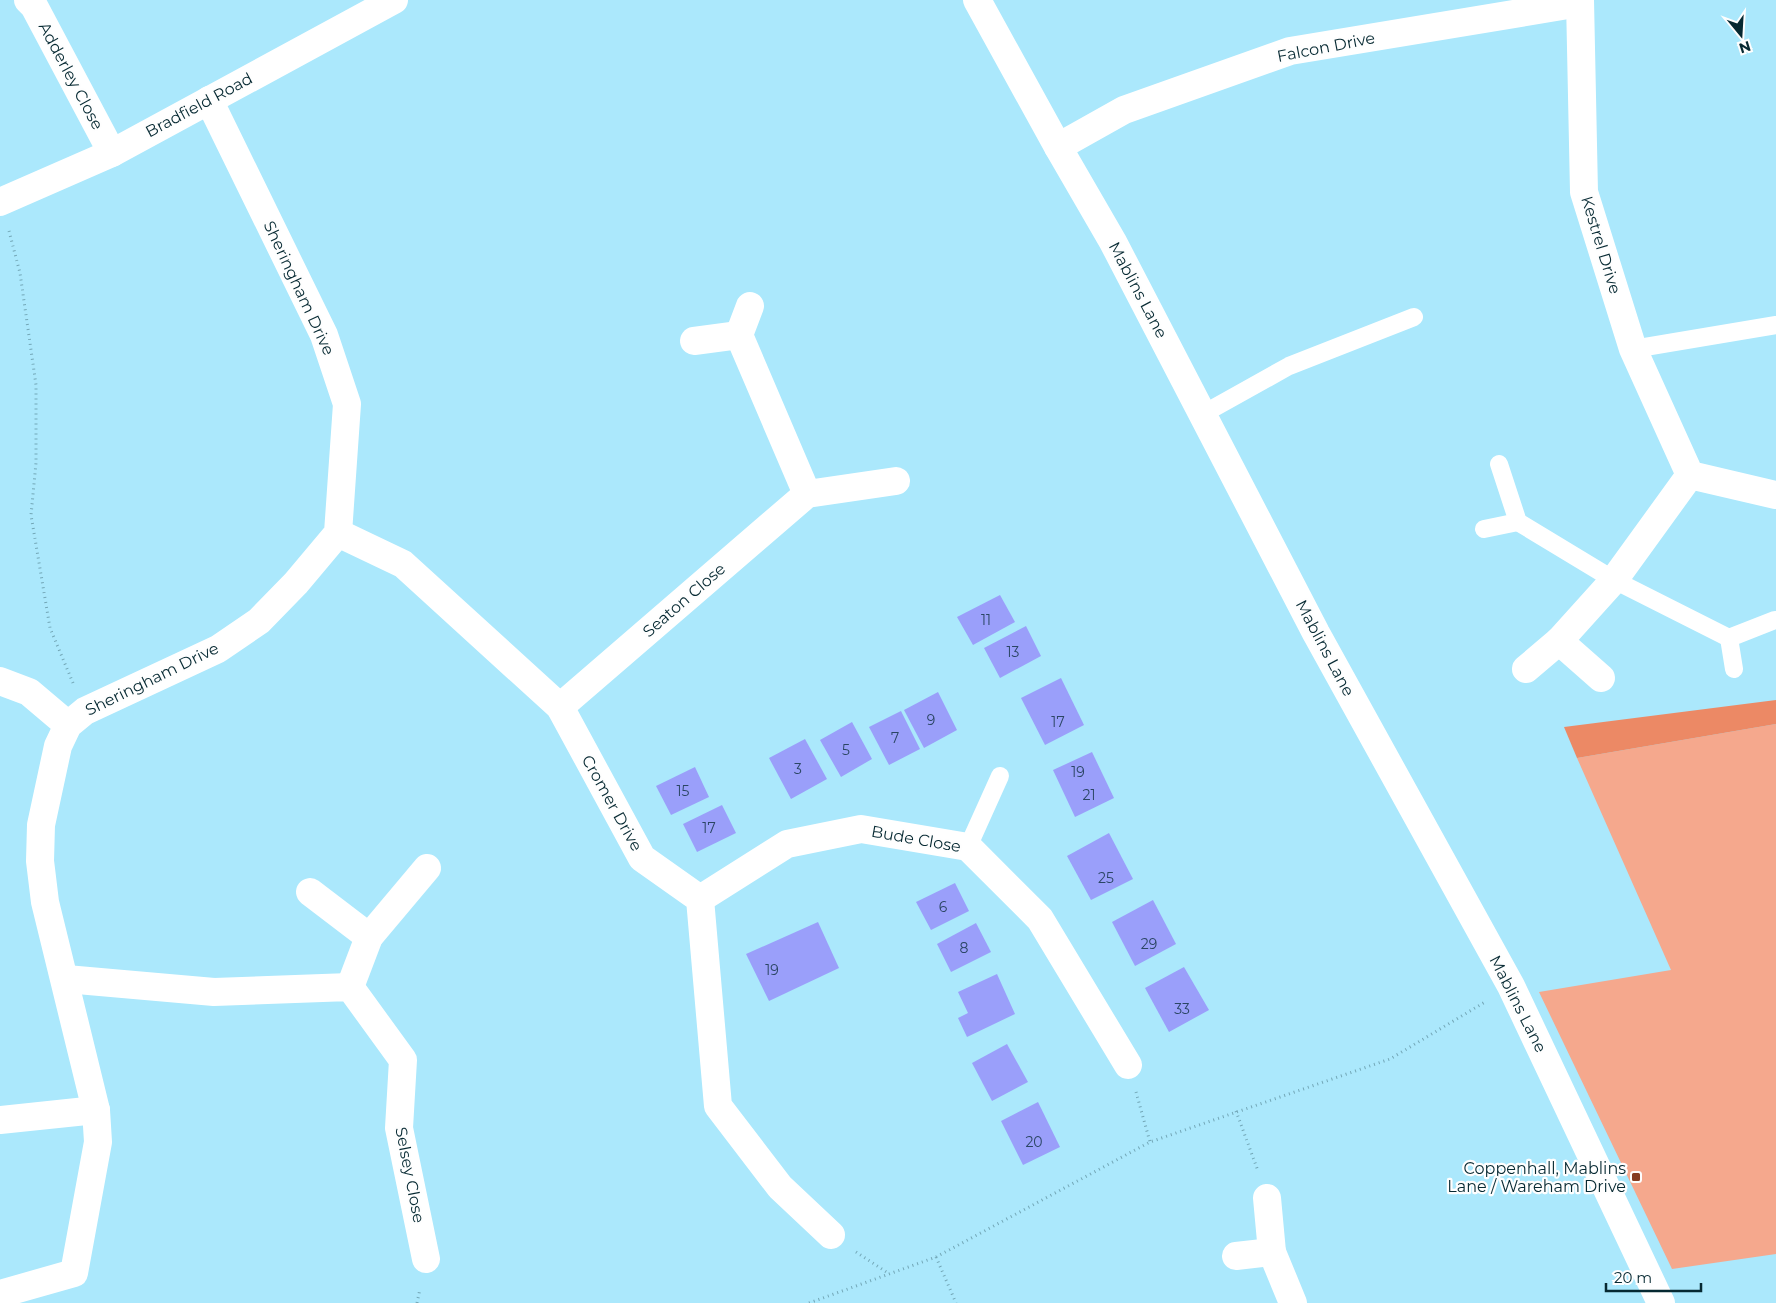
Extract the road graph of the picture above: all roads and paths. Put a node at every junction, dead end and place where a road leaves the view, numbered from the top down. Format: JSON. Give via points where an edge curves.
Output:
{"nodes":[{"id":1,"x":28,"y":0,"type":"edge"},
{"id":2,"x":394,"y":0,"type":"edge"},
{"id":3,"x":978,"y":0,"type":"edge"},
{"id":4,"x":1580,"y":1,"type":"edge"},
{"id":5,"x":209,"y":100,"type":"junction"},
{"id":6,"x":1058,"y":147,"type":"junction"},
{"id":7,"x":112,"y":153,"type":"junction"},
{"id":8,"x":1,"y":201,"type":"edge"},
{"id":9,"x":750,"y":306,"type":"dead end"},
{"id":10,"x":1414,"y":317,"type":"dead end"},
{"id":11,"x":1776,"y":325,"type":"edge"},
{"id":12,"x":739,"y":335,"type":"junction"},
{"id":13,"x":694,"y":341,"type":"dead end"},
{"id":14,"x":1633,"y":349,"type":"junction"},
{"id":15,"x":1203,"y":414,"type":"junction"},
{"id":16,"x":1499,"y":464,"type":"dead end"},
{"id":17,"x":1690,"y":475,"type":"junction"},
{"id":18,"x":896,"y":481,"type":"dead end"},
{"id":19,"x":807,"y":494,"type":"junction"},
{"id":20,"x":1776,"y":495,"type":"edge"},
{"id":21,"x":1518,"y":522,"type":"junction"},
{"id":22,"x":1484,"y":529,"type":"dead end"},
{"id":23,"x":338,"y":532,"type":"junction"},
{"id":24,"x":1614,"y":580,"type":"junction"},
{"id":25,"x":1775,"y":620,"type":"edge"},
{"id":26,"x":1729,"y":638,"type":"junction"},
{"id":27,"x":1558,"y":641,"type":"junction"},
{"id":28,"x":1734,"y":669,"type":"dead end"},
{"id":29,"x":1526,"y":670,"type":"dead end"},
{"id":30,"x":1601,"y":678,"type":"dead end"},
{"id":31,"x":0,"y":681,"type":"edge"},
{"id":32,"x":560,"y":707,"type":"junction"},
{"id":33,"x":76,"y":718,"type":"junction"},
{"id":34,"x":1000,"y":776,"type":"dead end"},
{"id":35,"x":968,"y":847,"type":"junction"},
{"id":36,"x":427,"y":868,"type":"dead end"},
{"id":37,"x":310,"y":892,"type":"dead end"},
{"id":38,"x":700,"y":899,"type":"junction"},
{"id":39,"x":369,"y":937,"type":"junction"},
{"id":40,"x":66,"y":979,"type":"junction"},
{"id":41,"x":1511,"y":986,"type":"junction"},
{"id":42,"x":350,"y":987,"type":"junction"},
{"id":43,"x":1128,"y":1065,"type":"joint"},
{"id":44,"x":96,"y":1110,"type":"junction"},
{"id":45,"x":1236,"y":1112,"type":"junction"},
{"id":46,"x":0,"y":1120,"type":"edge"},
{"id":47,"x":1150,"y":1142,"type":"junction"},
{"id":48,"x":1267,"y":1198,"type":"joint"},
{"id":49,"x":831,"y":1235,"type":"joint"},
{"id":50,"x":1272,"y":1252,"type":"junction"},
{"id":51,"x":1236,"y":1256,"type":"dead end"},
{"id":52,"x":936,"y":1257,"type":"junction"},
{"id":53,"x":426,"y":1259,"type":"dead end"},
{"id":54,"x":889,"y":1274,"type":"junction"},
{"id":55,"x":0,"y":1294,"type":"edge"},
{"id":56,"x":809,"y":1303,"type":"edge"},
{"id":57,"x":956,"y":1303,"type":"edge"},
{"id":58,"x":1293,"y":1303,"type":"edge"},
{"id":59,"x":1661,"y":1303,"type":"edge"}],
"edges":[{"from":1,"to":7,"type":"street","name":"Adderley Close"},
{"from":2,"to":5,"type":"street","name":"Bradfield Road"},
{"from":3,"to":6,"type":"street","name":"Mablins Lane"},
{"from":4,"to":6,"type":"street","name":"Falcon Drive","via":[[1290,51],[1124,110]]},
{"from":4,"to":14,"type":"street","name":"Kestrel Drive","via":[[1584,192]]},
{"from":5,"to":7,"type":"street","name":"Bradfield Road"},
{"from":5,"to":23,"type":"street","name":"Sheringham Drive","via":[[324,335],[347,404]]},
{"from":6,"to":15,"type":"street","name":"Mablins Lane","via":[[1113,242]]},
{"from":7,"to":8,"type":"street","name":"Bradfield Road"},
{"from":8,"to":33,"type":"path","via":[[20,273],[36,385],[36,463],[30,516],[50,628]]},
{"from":9,"to":12,"type":"street"},
{"from":10,"to":15,"type":"lane","via":[[1289,366]]},
{"from":11,"to":14,"type":"lane"},
{"from":12,"to":13,"type":"street"},
{"from":12,"to":19,"type":"street"},
{"from":14,"to":17,"type":"street","name":"Kestrel Drive"},
{"from":15,"to":41,"type":"street","name":"Mablins Lane","via":[[1316,633]]},
{"from":16,"to":21,"type":"lane"},
{"from":17,"to":20,"type":"street"},
{"from":17,"to":24,"type":"street"},
{"from":18,"to":19,"type":"street"},
{"from":19,"to":32,"type":"street","name":"Seaton Close"},
{"from":21,"to":22,"type":"lane"},
{"from":21,"to":24,"type":"lane"},
{"from":23,"to":32,"type":"street","name":"Cromer Drive","via":[[403,564]]},
{"from":23,"to":33,"type":"street","name":"Sheringham Drive","via":[[259,621],[218,649]]},
{"from":24,"to":26,"type":"lane"},
{"from":24,"to":27,"type":"street"},
{"from":25,"to":26,"type":"lane"},
{"from":26,"to":28,"type":"lane"},
{"from":27,"to":29,"type":"street"},
{"from":27,"to":30,"type":"street"},
{"from":31,"to":33,"type":"street","via":[[29,692]]},
{"from":32,"to":38,"type":"street","name":"Cromer Drive","via":[[642,858]]},
{"from":33,"to":40,"type":"street","name":"Sheringham Drive","via":[[58,746],[41,825],[40,861],[45,902]]},
{"from":34,"to":35,"type":"lane"},
{"from":35,"to":38,"type":"street","name":"Bude Close","via":[[861,829],[787,844]]},
{"from":35,"to":43,"type":"street","name":"Bude Close","via":[[1040,919]]},
{"from":36,"to":39,"type":"street"},
{"from":37,"to":39,"type":"street"},
{"from":38,"to":49,"type":"street","via":[[718,1106],[780,1187]]},
{"from":39,"to":42,"type":"street"},
{"from":40,"to":42,"type":"street","via":[[214,992]]},
{"from":40,"to":44,"type":"street","name":"Sheringham Drive"},
{"from":41,"to":45,"type":"path","via":[[1390,1059]]},
{"from":41,"to":59,"type":"street","name":"Mablins Lane"},
{"from":42,"to":53,"type":"street","name":"Selsey Close","via":[[403,1060],[398,1128]]},
{"from":43,"to":47,"type":"path"},
{"from":44,"to":46,"type":"street"},
{"from":44,"to":55,"type":"street","name":"Sheringham Drive","via":[[98,1142],[74,1273]]},
{"from":45,"to":47,"type":"path"},
{"from":45,"to":48,"type":"path"},
{"from":47,"to":52,"type":"path"},
{"from":48,"to":50,"type":"street"},
{"from":49,"to":54,"type":"path"},
{"from":50,"to":51,"type":"street"},
{"from":50,"to":58,"type":"street"},
{"from":52,"to":54,"type":"path"},
{"from":52,"to":57,"type":"path"},
{"from":54,"to":56,"type":"path"}]}
